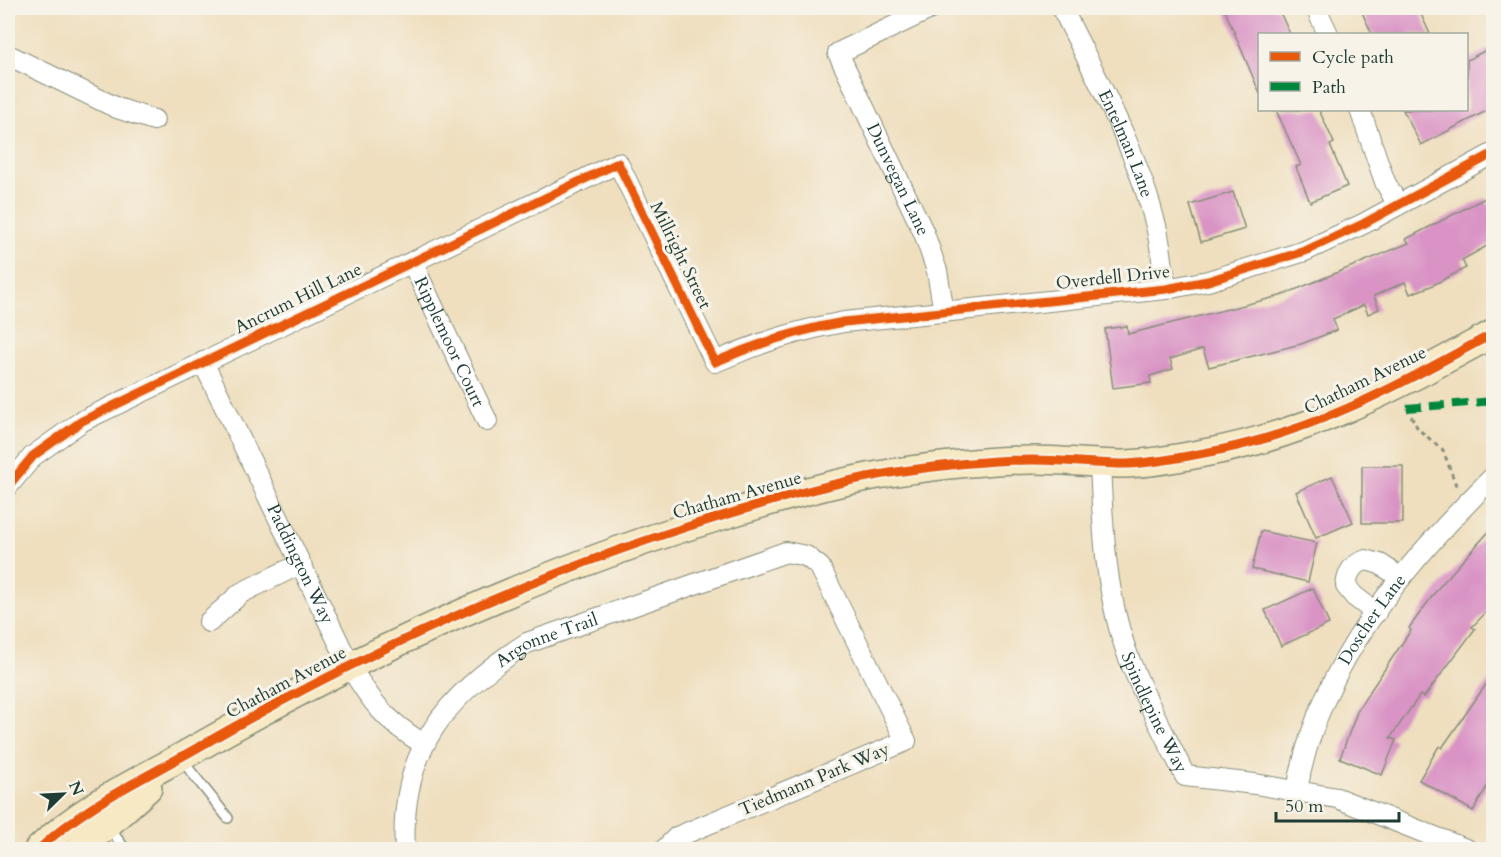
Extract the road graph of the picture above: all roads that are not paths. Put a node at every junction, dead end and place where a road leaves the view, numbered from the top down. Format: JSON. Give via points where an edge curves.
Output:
{"nodes":[{"id":1,"x":932,"y":8,"type":"edge"},
{"id":2,"x":1062,"y":8,"type":"edge"},
{"id":3,"x":1316,"y":8,"type":"edge"},
{"id":4,"x":1328,"y":33,"type":"edge"},
{"id":5,"x":8,"y":55,"type":"edge"},
{"id":6,"x":1360,"y":111,"type":"edge"},
{"id":7,"x":154,"y":120,"type":"dead end"},
{"id":8,"x":1494,"y":153,"type":"edge"},
{"id":9,"x":618,"y":163,"type":"joint"},
{"id":10,"x":1398,"y":205,"type":"junction"},
{"id":11,"x":412,"y":262,"type":"junction"},
{"id":12,"x":1166,"y":289,"type":"junction"},
{"id":13,"x":944,"y":312,"type":"junction"},
{"id":14,"x":1494,"y":333,"type":"edge"},
{"id":15,"x":203,"y":362,"type":"junction"},
{"id":16,"x":715,"y":362,"type":"joint"},
{"id":17,"x":487,"y":421,"type":"dead end"},
{"id":18,"x":1100,"y":463,"type":"junction"},
{"id":19,"x":1494,"y":476,"type":"edge"},
{"id":20,"x":8,"y":486,"type":"edge"},
{"id":21,"x":806,"y":556,"type":"joint"},
{"id":22,"x":300,"y":564,"type":"junction"},
{"id":23,"x":1401,"y":578,"type":"junction"},
{"id":24,"x":1377,"y":612,"type":"junction"},
{"id":25,"x":208,"y":622,"type":"dead end"},
{"id":26,"x":350,"y":666,"type":"junction"},
{"id":27,"x":422,"y":743,"type":"junction"},
{"id":28,"x":180,"y":758,"type":"junction"},
{"id":29,"x":1297,"y":791,"type":"junction"},
{"id":30,"x":228,"y":818,"type":"dead end"},
{"id":31,"x":107,"y":826,"type":"junction"},
{"id":32,"x":38,"y":849,"type":"edge"},
{"id":33,"x":79,"y":849,"type":"edge"},
{"id":34,"x":126,"y":849,"type":"edge"},
{"id":35,"x":405,"y":849,"type":"edge"},
{"id":36,"x":664,"y":849,"type":"edge"},
{"id":37,"x":1468,"y":849,"type":"edge"}],
"edges":[{"from":1,"to":13,"type":"street","name":"Dunvegan Lane","via":[[838,53],[924,233],[937,271]]},
{"from":2,"to":12,"type":"street","name":"Entelman Lane","via":[[1142,180],[1156,226]]},
{"from":3,"to":4,"type":"street"},
{"from":5,"to":7,"type":"street","via":[[117,108]]},
{"from":6,"to":10,"type":"street","via":[[1381,171]]},
{"from":8,"to":10,"type":"street","name":"Overdell Drive"},
{"from":9,"to":11,"type":"street","name":"Ancrum Hill Lane"},
{"from":9,"to":16,"type":"street","name":"Millright Street"},
{"from":10,"to":12,"type":"street","name":"Overdell Drive","via":[[1305,251],[1250,271]]},
{"from":11,"to":15,"type":"street","name":"Ancrum Hill Lane"},
{"from":11,"to":17,"type":"street","name":"Ripplemoor Court"},
{"from":12,"to":13,"type":"street","name":"Overdell Drive"},
{"from":13,"to":16,"type":"street","name":"Overdell Drive","via":[[800,330]]},
{"from":14,"to":18,"type":"street","name":"Chatham Avenue","via":[[1357,406],[1305,428],[1182,458]]},
{"from":15,"to":20,"type":"street","name":"Ancrum Hill Lane","via":[[82,421],[33,456]]},
{"from":15,"to":22,"type":"street","name":"Paddington Way"},
{"from":18,"to":26,"type":"street","name":"Chatham Avenue","via":[[1028,460],[956,465],[889,473],[786,496],[653,537],[537,581]]},
{"from":18,"to":29,"type":"street","name":"Spindlepine Way","via":[[1104,552],[1114,608],[1130,660],[1185,776]]},
{"from":19,"to":23,"type":"street","name":"Doscher Lane","via":[[1457,512]]},
{"from":21,"to":27,"type":"street","name":"Argonne Trail","via":[[786,552],[527,643],[473,681]]},
{"from":21,"to":36,"type":"street","name":"Tiedmann Park Way","via":[[820,567],[906,741],[677,837]]},
{"from":22,"to":25,"type":"street","via":[[241,593]]},
{"from":22,"to":26,"type":"street","name":"Paddington Way"},
{"from":23,"to":24,"type":"street","name":"Doscher Lane"},
{"from":23,"to":24,"type":"street","via":[[1380,564],[1366,560],[1354,564],[1346,586]]},
{"from":24,"to":29,"type":"street","name":"Doscher Lane","via":[[1329,685],[1302,756]]},
{"from":26,"to":27,"type":"street","name":"Paddington Way","via":[[371,702],[396,727]]},
{"from":26,"to":28,"type":"street","name":"Chatham Avenue"},
{"from":27,"to":35,"type":"street","name":"Argonne Trail","via":[[411,782]]},
{"from":28,"to":30,"type":"lane"},
{"from":28,"to":31,"type":"street","name":"Chatham Avenue"},
{"from":28,"to":32,"type":"street","name":"Chatham Avenue","via":[[94,806]]},
{"from":29,"to":37,"type":"street","name":"Spindlepine Way","via":[[1336,798]]},
{"from":31,"to":33,"type":"street","name":"Chatham Avenue"},
{"from":31,"to":34,"type":"lane"}]}
